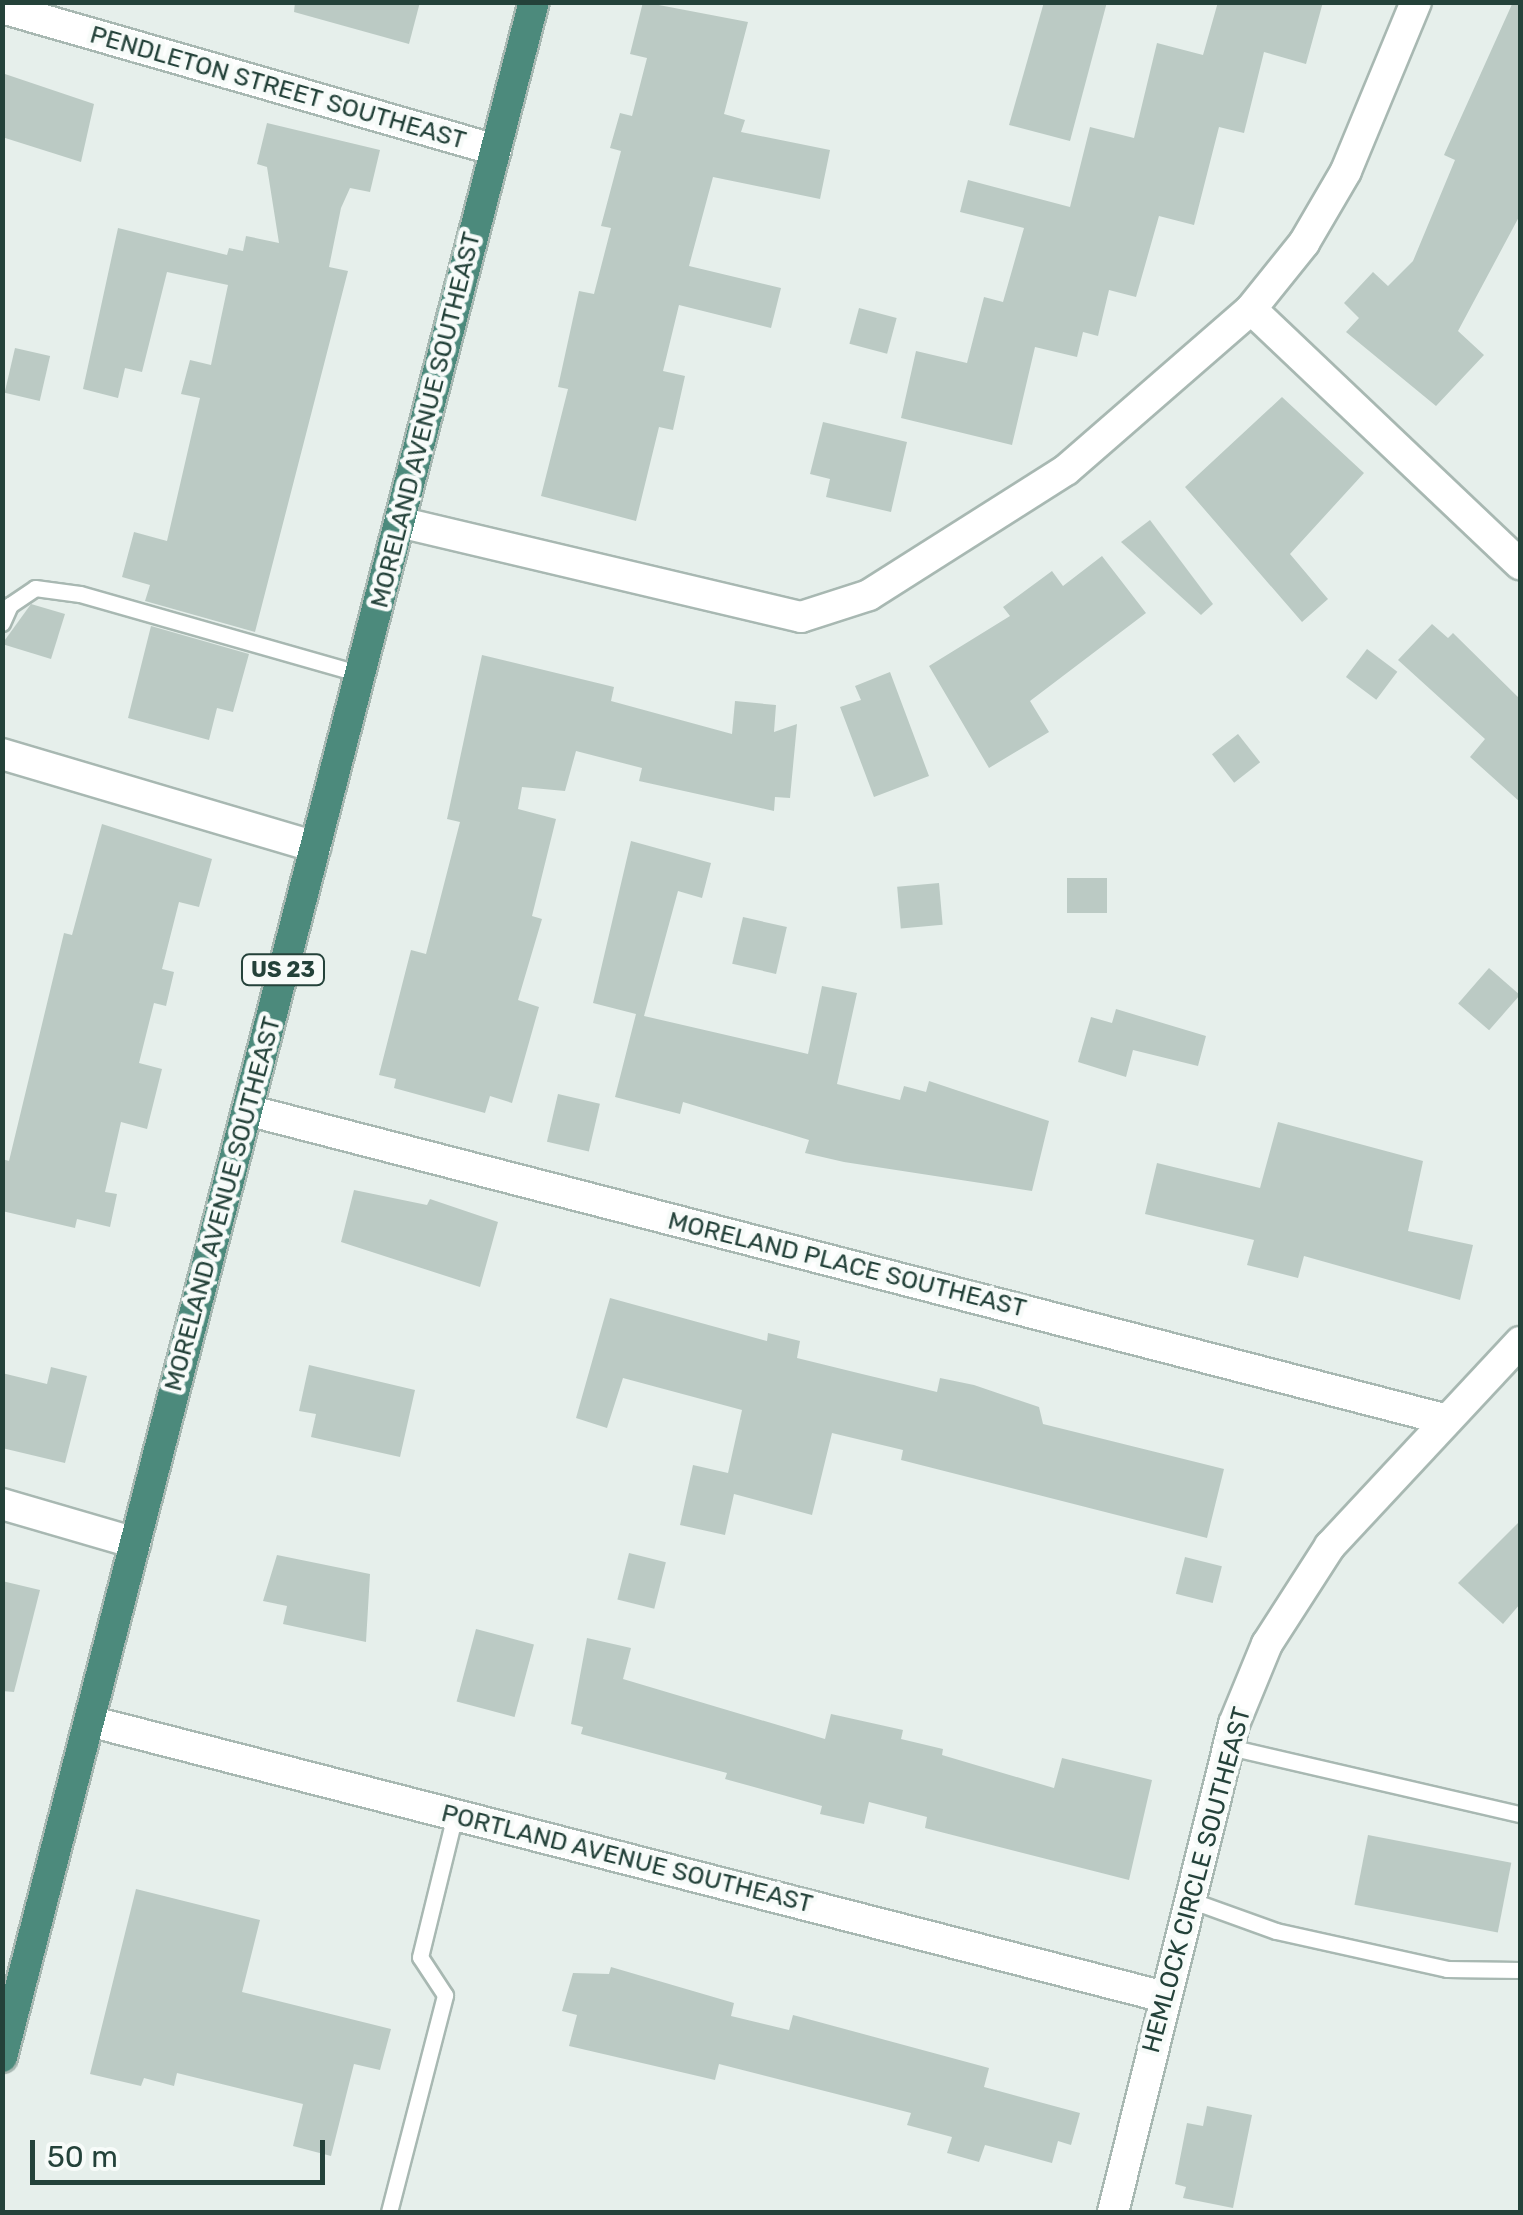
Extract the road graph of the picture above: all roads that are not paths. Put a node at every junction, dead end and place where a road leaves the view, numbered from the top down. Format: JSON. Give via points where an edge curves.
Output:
{"nodes":[{"id":1,"x":534,"y":2,"type":"edge"},
{"id":2,"x":1416,"y":2,"type":"edge"},
{"id":3,"x":2,"y":8,"type":"edge"},
{"id":4,"x":496,"y":150,"type":"junction"},
{"id":5,"x":1251,"y":310,"type":"junction"},
{"id":6,"x":399,"y":522,"type":"junction"},
{"id":7,"x":1520,"y":564,"type":"edge"},
{"id":8,"x":2,"y":623,"type":"edge"},
{"id":9,"x":360,"y":674,"type":"junction"},
{"id":10,"x":2,"y":754,"type":"edge"},
{"id":11,"x":316,"y":846,"type":"junction"},
{"id":12,"x":247,"y":1110,"type":"junction"},
{"id":13,"x":1520,"y":1342,"type":"edge"},
{"id":14,"x":1447,"y":1420,"type":"junction"},
{"id":15,"x":2,"y":1504,"type":"edge"},
{"id":16,"x":135,"y":1543,"type":"junction"},
{"id":17,"x":89,"y":1722,"type":"junction"},
{"id":18,"x":1228,"y":1747,"type":"junction"},
{"id":19,"x":1520,"y":1814,"type":"edge"},
{"id":20,"x":455,"y":1816,"type":"junction"},
{"id":21,"x":1190,"y":1900,"type":"junction"},
{"id":22,"x":1520,"y":1970,"type":"edge"},
{"id":23,"x":1165,"y":1997,"type":"junction"},
{"id":24,"x":2,"y":2057,"type":"edge"},
{"id":25,"x":389,"y":2212,"type":"edge"},
{"id":26,"x":1113,"y":2212,"type":"edge"}],
"edges":[{"from":1,"to":4,"type":"highway","name":"MORELAND AVENUE SOUTHEAST","number":"US 23"},
{"from":2,"to":5,"type":"street","via":[[1346,171],[1304,243]]},
{"from":3,"to":4,"type":"street","name":"PENDLETON STREET SOUTHEAST"},
{"from":4,"to":6,"type":"highway","name":"MORELAND AVENUE SOUTHEAST","number":"US 23"},
{"from":5,"to":6,"type":"street","via":[[1066,470],[869,596],[801,617]]},
{"from":5,"to":7,"type":"street"},
{"from":6,"to":9,"type":"highway","name":"MORELAND AVENUE SOUTHEAST","number":"US 23"},
{"from":8,"to":9,"type":"lane","via":[[10,604],[35,588],[80,594]]},
{"from":9,"to":11,"type":"highway","name":"MORELAND AVENUE SOUTHEAST","number":"US 23"},
{"from":10,"to":11,"type":"street"},
{"from":11,"to":12,"type":"highway","name":"MORELAND AVENUE SOUTHEAST","number":"US 23"},
{"from":12,"to":14,"type":"street","name":"MORELAND PLACE SOUTHEAST"},
{"from":12,"to":16,"type":"highway","name":"MORELAND AVENUE SOUTHEAST","number":"US 23"},
{"from":13,"to":14,"type":"street","name":"HEMLOCK CIRCLE SOUTHEAST"},
{"from":14,"to":18,"type":"street","name":"HEMLOCK CIRCLE SOUTHEAST","via":[[1330,1546],[1266,1644]]},
{"from":15,"to":16,"type":"street"},
{"from":16,"to":17,"type":"highway","name":"MORELAND AVENUE SOUTHEAST","number":"US 23"},
{"from":17,"to":20,"type":"street","name":"PORTLAND AVENUE SOUTHEAST"},
{"from":17,"to":24,"type":"highway","name":"MORELAND AVENUE SOUTHEAST","number":"US 23"},
{"from":18,"to":19,"type":"lane"},
{"from":18,"to":21,"type":"street","name":"HEMLOCK CIRCLE SOUTHEAST"},
{"from":20,"to":23,"type":"street","name":"PORTLAND AVENUE SOUTHEAST"},
{"from":20,"to":25,"type":"lane","via":[[420,1957],[445,1995]]},
{"from":21,"to":22,"type":"lane","via":[[1276,1931],[1428,1965]]},
{"from":21,"to":23,"type":"street","name":"HEMLOCK CIRCLE SOUTHEAST"},
{"from":23,"to":26,"type":"street","name":"HEMLOCK CIRCLE SOUTHEAST"}]}
